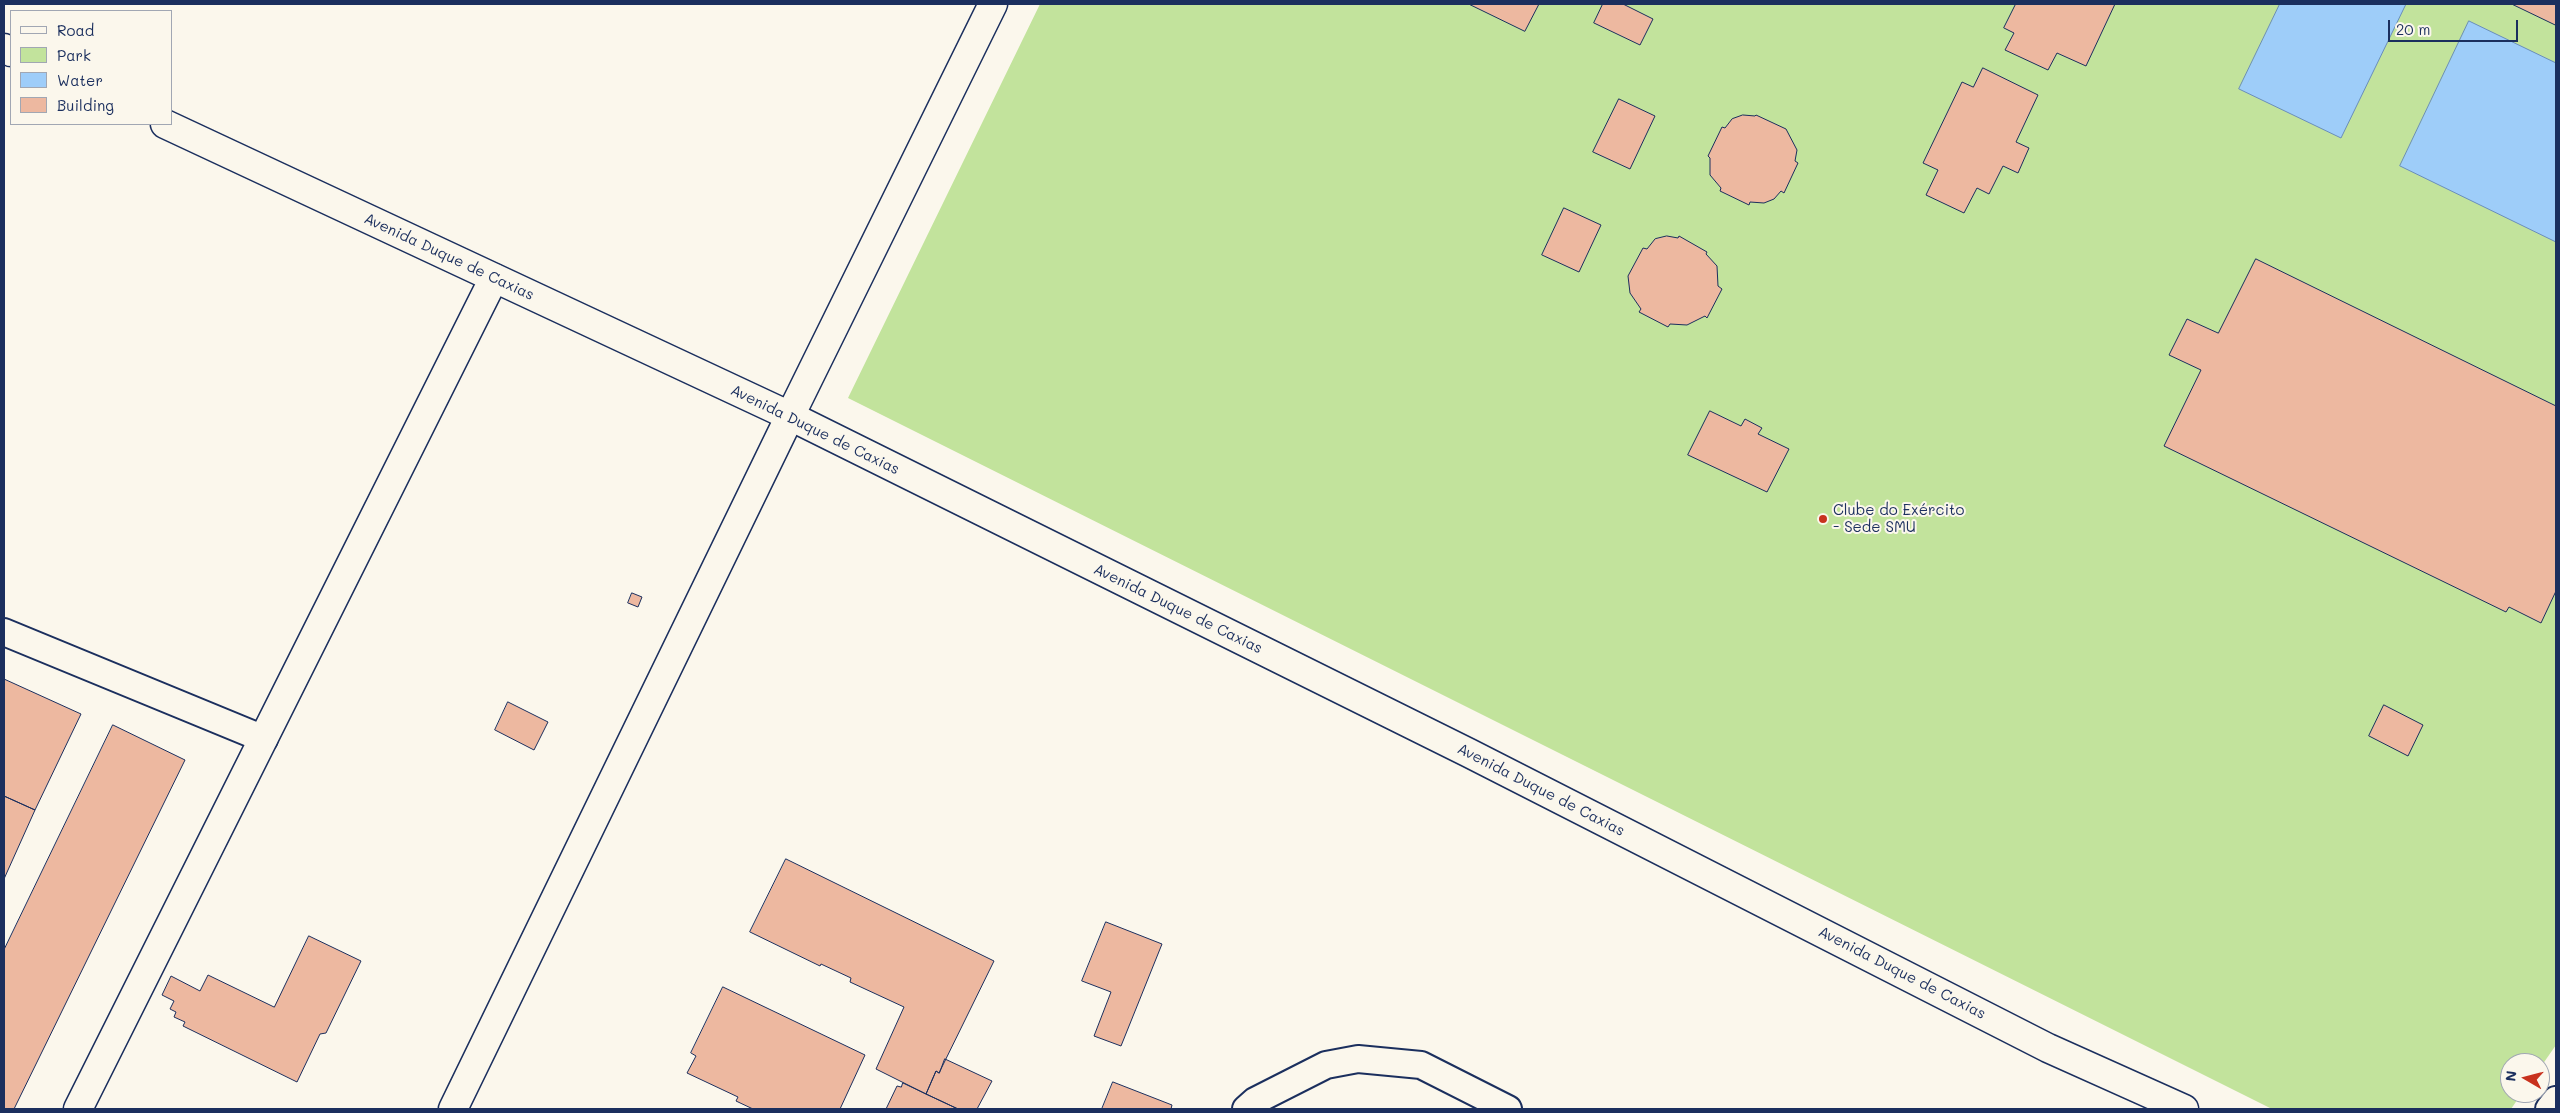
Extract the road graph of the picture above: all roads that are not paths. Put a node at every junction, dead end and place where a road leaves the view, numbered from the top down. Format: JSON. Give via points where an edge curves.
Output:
{"nodes":[{"id":1,"x":993,"y":4,"type":"edge"},
{"id":2,"x":167,"y":125,"type":"edge"},
{"id":3,"x":494,"y":278,"type":"junction"},
{"id":4,"x":790,"y":416,"type":"junction"},
{"id":5,"x":4,"y":632,"type":"edge"},
{"id":6,"x":264,"y":739,"type":"junction"},
{"id":7,"x":2556,"y":1100,"type":"edge"},
{"id":8,"x":78,"y":1109,"type":"edge"},
{"id":9,"x":453,"y":1109,"type":"edge"},
{"id":10,"x":1246,"y":1109,"type":"edge"},
{"id":11,"x":1508,"y":1109,"type":"edge"},
{"id":12,"x":2184,"y":1109,"type":"edge"},
{"id":13,"x":2549,"y":1109,"type":"edge"}],
"edges":[{"from":1,"to":4,"type":"main road"},
{"from":2,"to":3,"type":"main road","name":"Avenida Duque de Caxias"},
{"from":3,"to":4,"type":"main road","name":"Avenida Duque de Caxias"},
{"from":3,"to":6,"type":"main road"},
{"from":4,"to":9,"type":"main road"},
{"from":4,"to":12,"type":"main road","name":"Avenida Duque de Caxias","via":[[1469,752],[2048,1048]]},
{"from":5,"to":6,"type":"lane"},
{"from":6,"to":8,"type":"main road"},
{"from":7,"to":13,"type":"lane"},
{"from":10,"to":11,"type":"lane","via":[[1255,1101],[1326,1066],[1358,1059],[1421,1065]]}]}
